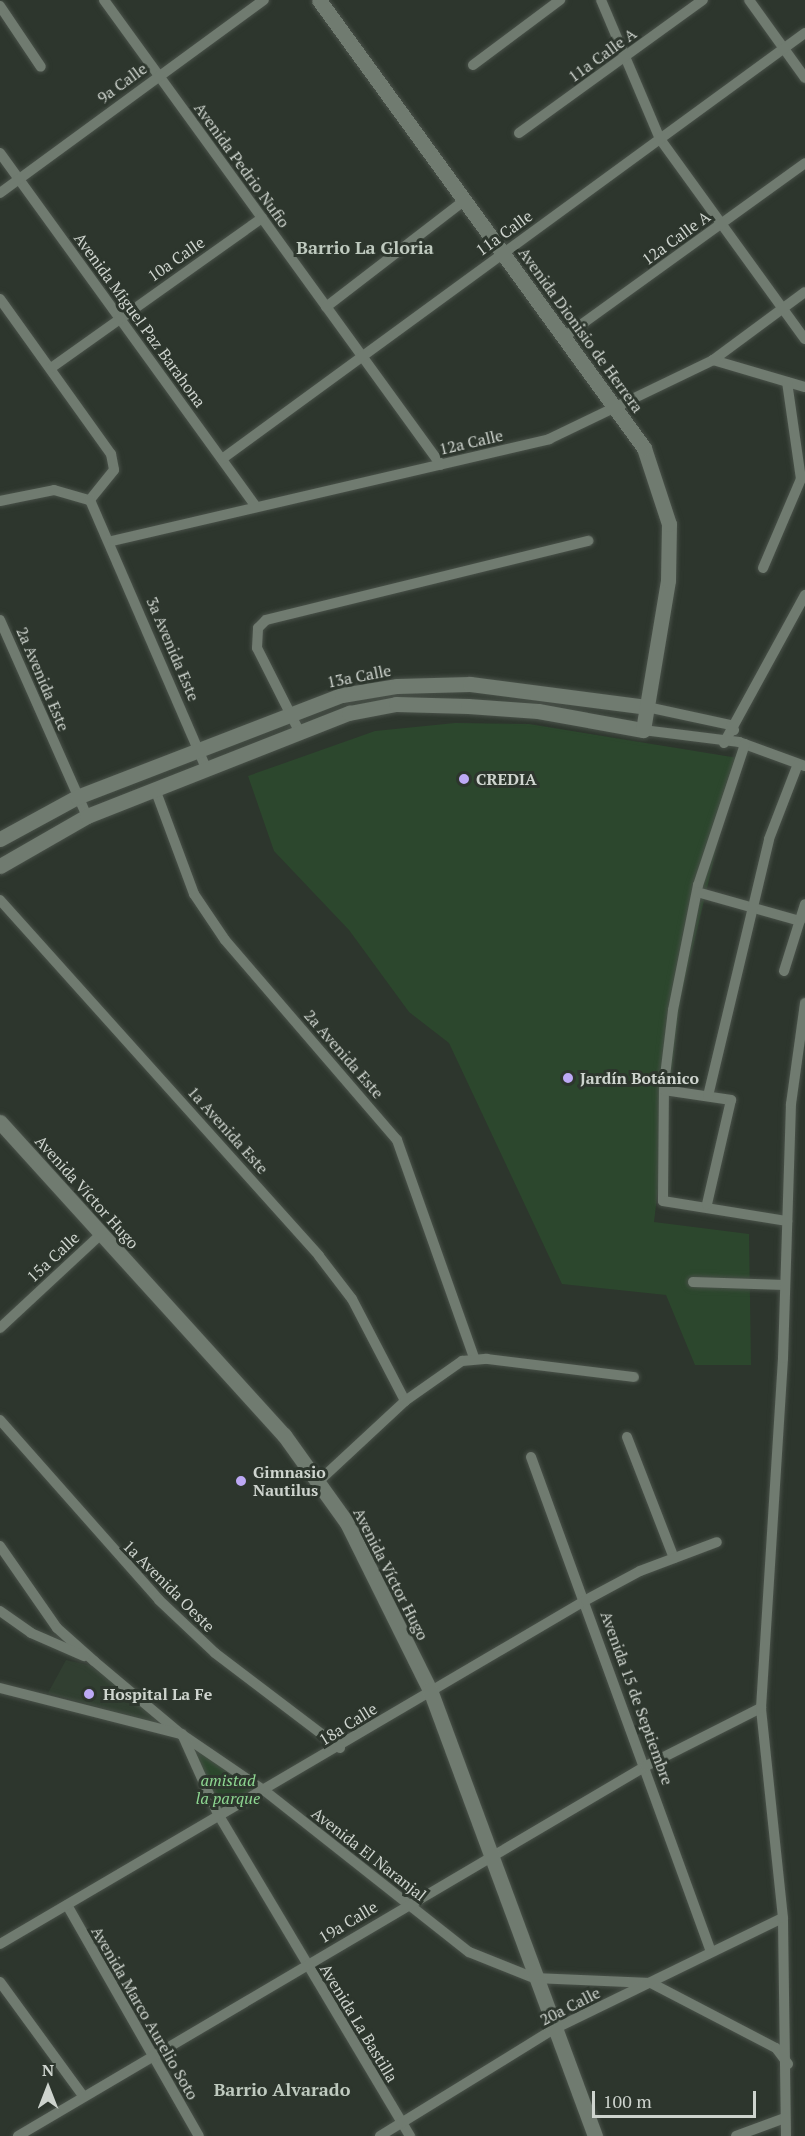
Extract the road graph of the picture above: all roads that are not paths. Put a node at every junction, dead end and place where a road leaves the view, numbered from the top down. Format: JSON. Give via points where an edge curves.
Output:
{"nodes":[{"id":1,"x":104,"y":0,"type":"edge"},
{"id":2,"x":264,"y":0,"type":"edge"},
{"id":3,"x":319,"y":0,"type":"edge"},
{"id":4,"x":560,"y":0,"type":"edge"},
{"id":5,"x":601,"y":0,"type":"edge"},
{"id":6,"x":703,"y":0,"type":"edge"},
{"id":7,"x":748,"y":0,"type":"edge"},
{"id":8,"x":0,"y":6,"type":"edge"},
{"id":9,"x":805,"y":33,"type":"edge"},
{"id":10,"x":784,"y":48,"type":"junction"},
{"id":11,"x":626,"y":57,"type":"junction"},
{"id":12,"x":473,"y":65,"type":"dead end"},
{"id":13,"x":41,"y":67,"type":"dead end"},
{"id":14,"x":158,"y":75,"type":"junction"},
{"id":15,"x":805,"y":78,"type":"edge"},
{"id":16,"x":519,"y":133,"type":"dead end"},
{"id":17,"x":660,"y":139,"type":"junction"},
{"id":18,"x":0,"y":153,"type":"edge"},
{"id":19,"x":805,"y":164,"type":"edge"},
{"id":20,"x":18,"y":178,"type":"junction"},
{"id":21,"x":0,"y":193,"type":"edge"},
{"id":22,"x":465,"y":200,"type":"junction"},
{"id":23,"x":262,"y":218,"type":"junction"},
{"id":24,"x":719,"y":225,"type":"junction"},
{"id":25,"x":503,"y":252,"type":"junction"},
{"id":26,"x":805,"y":292,"type":"edge"},
{"id":27,"x":0,"y":299,"type":"edge"},
{"id":28,"x":326,"y":307,"type":"junction"},
{"id":29,"x":781,"y":309,"type":"junction"},
{"id":30,"x":119,"y":317,"type":"junction"},
{"id":31,"x":564,"y":338,"type":"junction"},
{"id":32,"x":805,"y":339,"type":"edge"},
{"id":33,"x":360,"y":354,"type":"junction"},
{"id":34,"x":712,"y":360,"type":"junction"},
{"id":35,"x":51,"y":368,"type":"junction"},
{"id":36,"x":787,"y":382,"type":"junction"},
{"id":37,"x":805,"y":387,"type":"edge"},
{"id":38,"x":616,"y":410,"type":"junction"},
{"id":39,"x":222,"y":459,"type":"junction"},
{"id":40,"x":441,"y":465,"type":"junction"},
{"id":41,"x":90,"y":500,"type":"junction"},
{"id":42,"x":0,"y":501,"type":"edge"},
{"id":43,"x":255,"y":505,"type":"junction"},
{"id":44,"x":112,"y":541,"type":"junction"},
{"id":45,"x":588,"y":541,"type":"dead end"},
{"id":46,"x":763,"y":568,"type":"dead end"},
{"id":47,"x":805,"y":595,"type":"edge"},
{"id":48,"x":0,"y":620,"type":"edge"},
{"id":49,"x":470,"y":684,"type":"junction"},
{"id":50,"x":468,"y":706,"type":"junction"},
{"id":51,"x":647,"y":707,"type":"junction"},
{"id":52,"x":289,"y":711,"type":"junction"},
{"id":53,"x":731,"y":725,"type":"junction"},
{"id":54,"x":298,"y":729,"type":"junction"},
{"id":55,"x":643,"y":730,"type":"junction"},
{"id":56,"x":724,"y":743,"type":"junction"},
{"id":57,"x":742,"y":743,"type":"junction"},
{"id":58,"x":197,"y":747,"type":"junction"},
{"id":59,"x":802,"y":765,"type":"edge"},
{"id":60,"x":206,"y":768,"type":"junction"},
{"id":61,"x":155,"y":789,"type":"junction"},
{"id":62,"x":77,"y":797,"type":"junction"},
{"id":63,"x":87,"y":816,"type":"junction"},
{"id":64,"x":0,"y":839,"type":"edge"},
{"id":65,"x":0,"y":866,"type":"edge"},
{"id":66,"x":697,"y":892,"type":"junction"},
{"id":67,"x":0,"y":900,"type":"edge"},
{"id":68,"x":805,"y":904,"type":"edge"},
{"id":69,"x":753,"y":908,"type":"junction"},
{"id":70,"x":800,"y":921,"type":"junction"},
{"id":71,"x":784,"y":971,"type":"dead end"},
{"id":72,"x":805,"y":1004,"type":"edge"},
{"id":73,"x":664,"y":1090,"type":"junction"},
{"id":74,"x":708,"y":1096,"type":"junction"},
{"id":75,"x":0,"y":1122,"type":"edge"},
{"id":76,"x":707,"y":1204,"type":"junction"},
{"id":77,"x":787,"y":1221,"type":"junction"},
{"id":78,"x":100,"y":1234,"type":"junction"},
{"id":79,"x":693,"y":1282,"type":"dead end"},
{"id":80,"x":785,"y":1286,"type":"junction"},
{"id":81,"x":0,"y":1328,"type":"edge"},
{"id":82,"x":474,"y":1358,"type":"junction"},
{"id":83,"x":634,"y":1377,"type":"dead end"},
{"id":84,"x":405,"y":1401,"type":"junction"},
{"id":85,"x":0,"y":1420,"type":"edge"},
{"id":86,"x":627,"y":1437,"type":"dead end"},
{"id":87,"x":531,"y":1457,"type":"dead end"},
{"id":88,"x":319,"y":1480,"type":"junction"},
{"id":89,"x":717,"y":1542,"type":"dead end"},
{"id":90,"x":0,"y":1546,"type":"edge"},
{"id":91,"x":674,"y":1558,"type":"junction"},
{"id":92,"x":586,"y":1600,"type":"junction"},
{"id":93,"x":0,"y":1611,"type":"edge"},
{"id":94,"x":94,"y":1661,"type":"junction"},
{"id":95,"x":0,"y":1688,"type":"edge"},
{"id":96,"x":430,"y":1690,"type":"junction"},
{"id":97,"x":761,"y":1708,"type":"junction"},
{"id":98,"x":181,"y":1734,"type":"junction"},
{"id":99,"x":340,"y":1748,"type":"junction"},
{"id":100,"x":645,"y":1766,"type":"junction"},
{"id":101,"x":265,"y":1791,"type":"junction"},
{"id":102,"x":218,"y":1814,"type":"junction"},
{"id":103,"x":491,"y":1861,"type":"junction"},
{"id":104,"x":408,"y":1904,"type":"junction"},
{"id":105,"x":67,"y":1905,"type":"junction"},
{"id":106,"x":783,"y":1918,"type":"junction"},
{"id":107,"x":0,"y":1944,"type":"edge"},
{"id":108,"x":710,"y":1949,"type":"junction"},
{"id":109,"x":306,"y":1965,"type":"junction"},
{"id":110,"x":534,"y":1978,"type":"junction"},
{"id":111,"x":0,"y":1982,"type":"edge"},
{"id":112,"x":651,"y":1983,"type":"junction"},
{"id":113,"x":555,"y":2029,"type":"junction"},
{"id":114,"x":149,"y":2057,"type":"junction"},
{"id":115,"x":788,"y":2064,"type":"junction"},
{"id":116,"x":83,"y":2096,"type":"junction"},
{"id":117,"x":785,"y":2118,"type":"junction"},
{"id":118,"x":402,"y":2123,"type":"junction"},
{"id":119,"x":18,"y":2136,"type":"edge"},
{"id":120,"x":199,"y":2136,"type":"edge"},
{"id":121,"x":380,"y":2136,"type":"edge"},
{"id":122,"x":410,"y":2136,"type":"edge"},
{"id":123,"x":595,"y":2136,"type":"edge"},
{"id":124,"x":736,"y":2136,"type":"edge"},
{"id":125,"x":786,"y":2136,"type":"edge"}],
"edges":[{"from":1,"to":14,"type":"street","name":"Avenida Pedrio Nufio"},
{"from":2,"to":14,"type":"street","name":"9a Calle"},
{"from":3,"to":22,"type":"street","name":"Avenida Dionisio de Herrera"},
{"from":4,"to":12,"type":"street"},
{"from":5,"to":11,"type":"street"},
{"from":6,"to":11,"type":"street","name":"11a Calle A"},
{"from":7,"to":10,"type":"street"},
{"from":8,"to":13,"type":"street"},
{"from":9,"to":10,"type":"street","name":"11a Calle"},
{"from":10,"to":15,"type":"street"},
{"from":10,"to":17,"type":"street","name":"11a Calle"},
{"from":11,"to":16,"type":"street","name":"11a Calle A"},
{"from":11,"to":17,"type":"street"},
{"from":14,"to":20,"type":"street","name":"9a Calle"},
{"from":14,"to":23,"type":"street","name":"Avenida Pedrio Nufio"},
{"from":17,"to":24,"type":"street"},
{"from":17,"to":25,"type":"street","name":"11a Calle"},
{"from":18,"to":20,"type":"street","name":"Avenida Miguel Paz Barahona"},
{"from":19,"to":24,"type":"street","name":"12a Calle A"},
{"from":20,"to":21,"type":"street","name":"9a Calle"},
{"from":20,"to":30,"type":"street","name":"Avenida Miguel Paz Barahona"},
{"from":22,"to":25,"type":"street","name":"Avenida Dionisio de Herrera"},
{"from":22,"to":28,"type":"street"},
{"from":23,"to":28,"type":"street","name":"Avenida Pedrio Nufio"},
{"from":23,"to":30,"type":"street","name":"10a Calle"},
{"from":24,"to":29,"type":"street"},
{"from":24,"to":31,"type":"street","name":"12a Calle A"},
{"from":25,"to":31,"type":"street","name":"Avenida Dionisio de Herrera"},
{"from":25,"to":33,"type":"street","name":"11a Calle"},
{"from":26,"to":29,"type":"street","name":"12a Calle"},
{"from":27,"to":35,"type":"street"},
{"from":28,"to":33,"type":"street","name":"Avenida Pedrio Nufio"},
{"from":29,"to":32,"type":"street"},
{"from":29,"to":34,"type":"street","name":"12a Calle"},
{"from":30,"to":35,"type":"street","name":"10a Calle"},
{"from":30,"to":39,"type":"street","name":"Avenida Miguel Paz Barahona"},
{"from":31,"to":38,"type":"street","name":"Avenida Dionisio de Herrera"},
{"from":33,"to":39,"type":"street","name":"11a Calle"},
{"from":33,"to":40,"type":"street","name":"Avenida Pedrio Nufio"},
{"from":34,"to":36,"type":"street"},
{"from":34,"to":38,"type":"street","name":"12a Calle"},
{"from":35,"to":41,"type":"street","via":[[111,454],[114,470]]},
{"from":36,"to":37,"type":"street"},
{"from":36,"to":46,"type":"street","via":[[801,479]]},
{"from":38,"to":40,"type":"street","name":"12a Calle","via":[[549,439]]},
{"from":38,"to":51,"type":"street","name":"Avenida Dionisio de Herrera","via":[[644,448],[669,524],[668,580]]},
{"from":39,"to":43,"type":"street","name":"Avenida Miguel Paz Barahona"},
{"from":40,"to":43,"type":"street","name":"12a Calle"},
{"from":41,"to":42,"type":"street","via":[[54,490]]},
{"from":41,"to":44,"type":"street","name":"3a Avenida Este"},
{"from":43,"to":44,"type":"street","name":"12a Calle"},
{"from":44,"to":58,"type":"street","name":"3a Avenida Este"},
{"from":45,"to":52,"type":"street","via":[[276,614],[258,628],[257,648]]},
{"from":47,"to":53,"type":"street"},
{"from":48,"to":62,"type":"street","name":"2a Avenida Este"},
{"from":49,"to":50,"type":"street"},
{"from":49,"to":51,"type":"street","name":"13a Calle"},
{"from":49,"to":52,"type":"street","name":"13a Calle","via":[[397,686]]},
{"from":50,"to":54,"type":"street","name":"13a Calle","via":[[396,704]]},
{"from":50,"to":55,"type":"street","name":"13a Calle","via":[[538,711]]},
{"from":51,"to":53,"type":"street","name":"13a Calle"},
{"from":51,"to":55,"type":"street","name":"Avenida Dionisio de Herrera"},
{"from":52,"to":54,"type":"street"},
{"from":52,"to":58,"type":"street","name":"13a Calle"},
{"from":53,"to":56,"type":"street"},
{"from":53,"to":57,"type":"street"},
{"from":54,"to":60,"type":"street","name":"13a Calle"},
{"from":55,"to":56,"type":"street","name":"13a Calle"},
{"from":56,"to":57,"type":"street","name":"13a Calle"},
{"from":57,"to":59,"type":"street","name":"13a Calle"},
{"from":57,"to":66,"type":"street"},
{"from":58,"to":60,"type":"street","name":"3a Avenida Este"},
{"from":58,"to":62,"type":"street","name":"13a Calle"},
{"from":59,"to":69,"type":"street","via":[[769,839]]},
{"from":60,"to":61,"type":"street","name":"13a Calle"},
{"from":61,"to":63,"type":"street","name":"13a Calle"},
{"from":61,"to":82,"type":"street","name":"2a Avenida Este","via":[[194,894],[225,940],[397,1140]]},
{"from":62,"to":63,"type":"street","name":"2a Avenida Este"},
{"from":62,"to":64,"type":"street","name":"13a Calle"},
{"from":63,"to":65,"type":"street","name":"13a Calle"},
{"from":66,"to":69,"type":"street"},
{"from":66,"to":73,"type":"street","via":[[673,1010]]},
{"from":67,"to":84,"type":"street","name":"1a Avenida Este","via":[[320,1256],[352,1299]]},
{"from":68,"to":70,"type":"street"},
{"from":69,"to":70,"type":"street"},
{"from":69,"to":74,"type":"street"},
{"from":70,"to":71,"type":"street"},
{"from":72,"to":77,"type":"street","via":[[792,1093]]},
{"from":73,"to":74,"type":"street"},
{"from":73,"to":76,"type":"street","via":[[663,1201]]},
{"from":74,"to":76,"type":"street","via":[[731,1100]]},
{"from":75,"to":78,"type":"street","name":"Avenida Víctor Hugo"},
{"from":76,"to":77,"type":"street"},
{"from":77,"to":80,"type":"street"},
{"from":78,"to":81,"type":"street","name":"15a Calle"},
{"from":78,"to":88,"type":"street","name":"Avenida Víctor Hugo","via":[[284,1435]]},
{"from":79,"to":80,"type":"street"},
{"from":80,"to":97,"type":"street"},
{"from":82,"to":83,"type":"street"},
{"from":82,"to":84,"type":"street"},
{"from":84,"to":88,"type":"street"},
{"from":85,"to":99,"type":"street","name":"1a Avenida Oeste","via":[[159,1600],[215,1653]]},
{"from":86,"to":91,"type":"street"},
{"from":87,"to":92,"type":"street","name":"Avenida 15 de Septiembre"},
{"from":88,"to":96,"type":"street","name":"Avenida Víctor Hugo","via":[[347,1524]]},
{"from":89,"to":91,"type":"street","name":"18a Calle"},
{"from":90,"to":94,"type":"street","name":"Avenida El Naranjal","via":[[57,1628]]},
{"from":91,"to":92,"type":"street","name":"18a Calle"},
{"from":92,"to":96,"type":"street","name":"18a Calle"},
{"from":92,"to":100,"type":"street","name":"Avenida 15 de Septiembre"},
{"from":93,"to":94,"type":"street","via":[[31,1634]]},
{"from":94,"to":98,"type":"street","name":"Avenida El Naranjal","via":[[141,1695]]},
{"from":95,"to":98,"type":"street"},
{"from":96,"to":99,"type":"street","name":"18a Calle"},
{"from":96,"to":103,"type":"street","name":"Avenida Víctor Hugo"},
{"from":97,"to":100,"type":"street","name":"19a Calle"},
{"from":97,"to":106,"type":"street"},
{"from":98,"to":101,"type":"street","name":"Avenida El Naranjal"},
{"from":98,"to":102,"type":"street","name":"Avenida La Bastilla"},
{"from":99,"to":101,"type":"street","name":"18a Calle"},
{"from":100,"to":103,"type":"street","name":"19a Calle"},
{"from":100,"to":108,"type":"street","name":"Avenida 15 de Septiembre"},
{"from":101,"to":102,"type":"street","name":"18a Calle"},
{"from":101,"to":104,"type":"street","name":"Avenida El Naranjal"},
{"from":102,"to":105,"type":"street","name":"18a Calle"},
{"from":102,"to":109,"type":"street","name":"Avenida La Bastilla"},
{"from":103,"to":104,"type":"street","name":"19a Calle"},
{"from":103,"to":110,"type":"street","name":"Avenida Víctor Hugo"},
{"from":104,"to":109,"type":"street","name":"19a Calle"},
{"from":104,"to":110,"type":"street","name":"Avenida El Naranjal","via":[[469,1952]]},
{"from":105,"to":107,"type":"street","name":"18a Calle"},
{"from":105,"to":114,"type":"street","name":"Avenida Marco Aurelio Soto"},
{"from":106,"to":108,"type":"street","name":"20a Calle"},
{"from":106,"to":115,"type":"street"},
{"from":108,"to":112,"type":"street","name":"20a Calle"},
{"from":109,"to":114,"type":"street","name":"19a Calle"},
{"from":109,"to":118,"type":"street","name":"Avenida La Bastilla"},
{"from":110,"to":112,"type":"street","name":"Avenida El Naranjal"},
{"from":110,"to":113,"type":"street","name":"Avenida Víctor Hugo"},
{"from":111,"to":116,"type":"street"},
{"from":112,"to":113,"type":"street","name":"20a Calle"},
{"from":112,"to":115,"type":"street","name":"Avenida El Naranjal","via":[[776,2049]]},
{"from":113,"to":118,"type":"street","name":"20a Calle"},
{"from":113,"to":123,"type":"street","name":"Avenida Víctor Hugo"},
{"from":114,"to":116,"type":"street","name":"19a Calle"},
{"from":114,"to":120,"type":"street","name":"Avenida Marco Aurelio Soto"},
{"from":115,"to":117,"type":"street"},
{"from":116,"to":119,"type":"street","name":"19a Calle"},
{"from":117,"to":124,"type":"street"},
{"from":117,"to":125,"type":"street"},
{"from":118,"to":121,"type":"street","name":"20a Calle"},
{"from":118,"to":122,"type":"street","name":"Avenida La Bastilla"}]}
